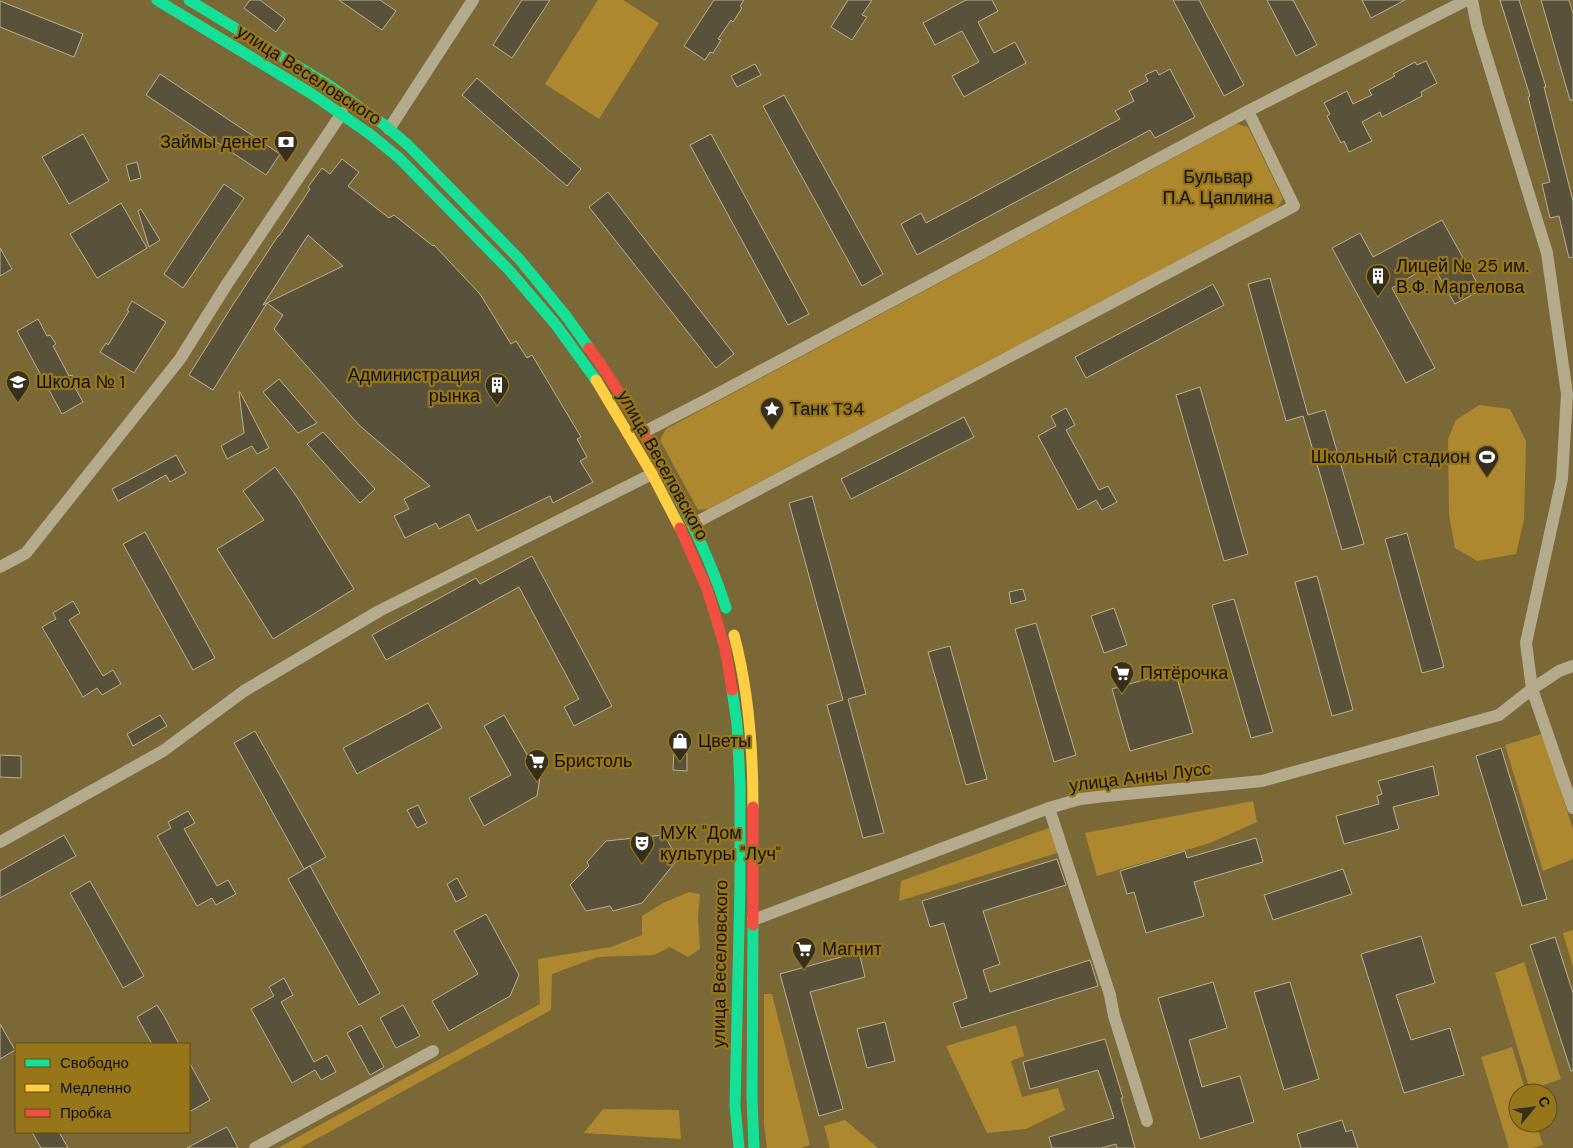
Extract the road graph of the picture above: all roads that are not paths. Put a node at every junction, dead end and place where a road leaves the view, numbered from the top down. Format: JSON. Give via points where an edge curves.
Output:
{"nodes":[{"id":1,"x":157,"y":0,"type":"edge"},
{"id":2,"x":189,"y":0,"type":"edge"},
{"id":3,"x":473,"y":0,"type":"edge"},
{"id":4,"x":1467,"y":0,"type":"edge"},
{"id":5,"x":1472,"y":0,"type":"edge"},
{"id":6,"x":1248,"y":111,"type":"junction"},
{"id":7,"x":342,"y":113,"type":"junction"},
{"id":8,"x":389,"y":128,"type":"junction"},
{"id":9,"x":381,"y":142,"type":"junction"},
{"id":10,"x":644,"y":432,"type":"junction"},
{"id":11,"x":632,"y":438,"type":"junction"},
{"id":12,"x":652,"y":474,"type":"junction"},
{"id":13,"x":687,"y":527,"type":"junction"},
{"id":14,"x":0,"y":567,"type":"edge"},
{"id":15,"x":1573,"y":666,"type":"edge"},
{"id":16,"x":1532,"y":689,"type":"junction"},
{"id":17,"x":1049,"y":808,"type":"junction"},
{"id":18,"x":1573,"y":808,"type":"edge"},
{"id":19,"x":0,"y":842,"type":"edge"},
{"id":20,"x":738,"y":920,"type":"junction"},
{"id":21,"x":753,"y":920,"type":"junction"},
{"id":22,"x":432,"y":1051,"type":"dead end"},
{"id":23,"x":1147,"y":1121,"type":"dead end"},
{"id":24,"x":255,"y":1148,"type":"edge"},
{"id":25,"x":739,"y":1148,"type":"edge"},
{"id":26,"x":754,"y":1148,"type":"edge"}],
"edges":[{"from":1,"to":7,"type":"main road","name":"улица Веселовского"},
{"from":2,"to":8,"type":"main road","name":"улица Веселовского","via":[[337,91]]},
{"from":3,"to":8,"type":"street"},
{"from":4,"to":6,"type":"street"},
{"from":5,"to":16,"type":"street","via":[[1477,26],[1547,253],[1567,394],[1562,480],[1526,643]]},
{"from":6,"to":10,"type":"street"},
{"from":6,"to":13,"type":"street","via":[[1294,206]]},
{"from":7,"to":9,"type":"main road","name":"улица Веселовского"},
{"from":7,"to":14,"type":"street","via":[[180,359],[26,553]]},
{"from":8,"to":9,"type":"main road"},
{"from":8,"to":10,"type":"main road","name":"улица Веселовского","via":[[520,260],[566,316]]},
{"from":9,"to":11,"type":"main road","name":"улица Веселовского","via":[[509,270],[544,311],[596,380]]},
{"from":10,"to":11,"type":"main road"},
{"from":10,"to":13,"type":"main road","name":"улица Веселовского"},
{"from":11,"to":12,"type":"main road","name":"улица Веселовского"},
{"from":12,"to":13,"type":"main road","name":"улица Веселовского"},
{"from":12,"to":19,"type":"street","via":[[378,611],[244,690],[164,751]]},
{"from":13,"to":20,"type":"main road","name":"улица Веселовского","via":[[725,648],[737,724],[740,785]]},
{"from":13,"to":21,"type":"main road","name":"улица Веселовского","via":[[719,585],[737,646],[749,716],[753,778]]},
{"from":15,"to":16,"type":"street"},
{"from":16,"to":17,"type":"street","name":"улица Анны Лусс","via":[[1499,715],[1262,781],[1080,799]]},
{"from":16,"to":18,"type":"street"},
{"from":17,"to":21,"type":"street","name":"улица Анны Лусс"},
{"from":17,"to":23,"type":"street"},
{"from":20,"to":21,"type":"main road","name":"улица Анны Лусс"},
{"from":20,"to":25,"type":"main road","name":"улица Веселовского","via":[[735,1106]]},
{"from":21,"to":26,"type":"main road","name":"улица Веселовского"},
{"from":22,"to":24,"type":"street"}]}
